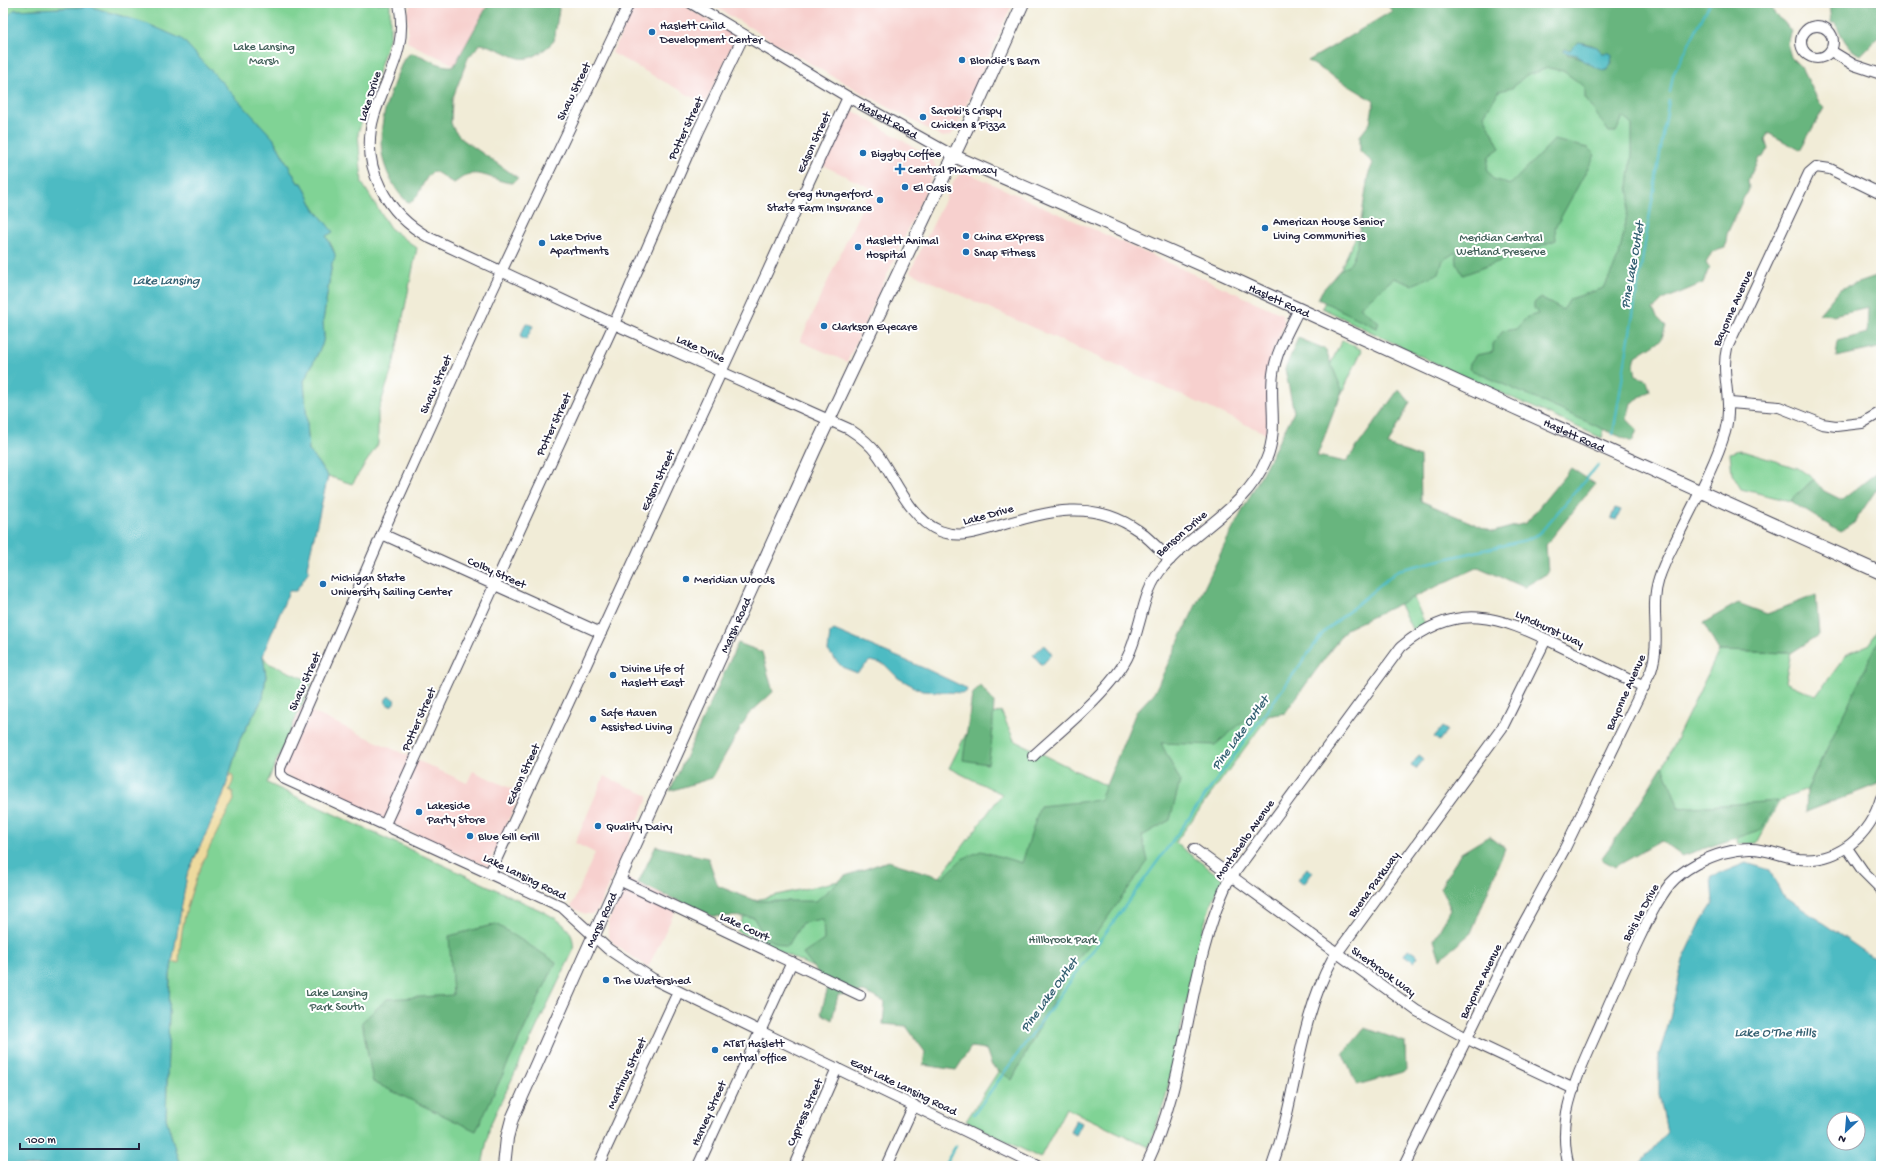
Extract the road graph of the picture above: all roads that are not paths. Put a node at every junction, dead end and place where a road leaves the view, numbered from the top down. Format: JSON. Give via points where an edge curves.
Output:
{"nodes":[{"id":1,"x":399,"y":3,"type":"edge"},
{"id":2,"x":629,"y":3,"type":"edge"},
{"id":3,"x":691,"y":3,"type":"edge"},
{"id":4,"x":1023,"y":3,"type":"edge"},
{"id":5,"x":744,"y":35,"type":"junction"},
{"id":6,"x":1831,"y":51,"type":"dead end"},
{"id":7,"x":1881,"y":74,"type":"edge"},
{"id":8,"x":848,"y":97,"type":"junction"},
{"id":9,"x":954,"y":156,"type":"junction"},
{"id":10,"x":1881,"y":194,"type":"edge"},
{"id":11,"x":501,"y":271,"type":"junction"},
{"id":12,"x":1298,"y":309,"type":"junction"},
{"id":13,"x":614,"y":324,"type":"junction"},
{"id":14,"x":721,"y":372,"type":"junction"},
{"id":15,"x":1730,"y":403,"type":"junction"},
{"id":16,"x":1881,"y":412,"type":"edge"},
{"id":17,"x":829,"y":419,"type":"junction"},
{"id":18,"x":1700,"y":491,"type":"junction"},
{"id":19,"x":382,"y":534,"type":"junction"},
{"id":20,"x":1170,"y":560,"type":"junction"},
{"id":21,"x":1881,"y":573,"type":"edge"},
{"id":22,"x":494,"y":585,"type":"junction"},
{"id":23,"x":601,"y":633,"type":"junction"},
{"id":24,"x":1419,"y":633,"type":"joint"},
{"id":25,"x":1546,"y":639,"type":"junction"},
{"id":26,"x":1644,"y":687,"type":"junction"},
{"id":27,"x":1033,"y":756,"type":"dead end"},
{"id":28,"x":285,"y":779,"type":"joint"},
{"id":29,"x":1881,"y":798,"type":"edge"},
{"id":30,"x":385,"y":824,"type":"junction"},
{"id":31,"x":1847,"y":848,"type":"junction"},
{"id":32,"x":1194,"y":849,"type":"dead end"},
{"id":33,"x":490,"y":873,"type":"junction"},
{"id":34,"x":1232,"y":876,"type":"junction"},
{"id":35,"x":619,"y":880,"type":"junction"},
{"id":36,"x":1881,"y":889,"type":"edge"},
{"id":37,"x":593,"y":936,"type":"junction"},
{"id":38,"x":1338,"y":953,"type":"junction"},
{"id":39,"x":792,"y":962,"type":"junction"},
{"id":40,"x":678,"y":992,"type":"junction"},
{"id":41,"x":860,"y":995,"type":"dead end"},
{"id":42,"x":760,"y":1031,"type":"junction"},
{"id":43,"x":1466,"y":1038,"type":"junction"},
{"id":44,"x":837,"y":1068,"type":"junction"},
{"id":45,"x":1574,"y":1089,"type":"junction"},
{"id":46,"x":914,"y":1105,"type":"junction"},
{"id":47,"x":504,"y":1166,"type":"edge"},
{"id":48,"x":598,"y":1166,"type":"edge"},
{"id":49,"x":698,"y":1166,"type":"edge"},
{"id":50,"x":794,"y":1166,"type":"edge"},
{"id":51,"x":886,"y":1166,"type":"edge"},
{"id":52,"x":1037,"y":1166,"type":"edge"},
{"id":53,"x":1146,"y":1166,"type":"edge"},
{"id":54,"x":1272,"y":1166,"type":"edge"},
{"id":55,"x":1404,"y":1166,"type":"edge"},
{"id":56,"x":1569,"y":1166,"type":"edge"}],
"edges":[{"from":1,"to":11,"type":"street","name":"Lake Drive","via":[[402,22],[400,49],[371,129],[371,157],[378,184],[396,212],[412,227]]},
{"from":2,"to":11,"type":"street","name":"Shaw Street"},
{"from":3,"to":5,"type":"street","name":"Haslett Road"},
{"from":4,"to":9,"type":"main road","name":"Marsh Road"},
{"from":5,"to":8,"type":"street","name":"Haslett Road"},
{"from":5,"to":13,"type":"street","name":"Potter Street","via":[[672,187]]},
{"from":6,"to":7,"type":"street","via":[[1854,65]]},
{"from":8,"to":9,"type":"street","name":"Haslett Road"},
{"from":8,"to":14,"type":"street","name":"Edson Street"},
{"from":9,"to":12,"type":"main road","name":"Haslett Road"},
{"from":9,"to":17,"type":"main road","name":"Marsh Road"},
{"from":10,"to":15,"type":"street","name":"Bayonne Avenue","via":[[1830,169],[1816,167],[1809,173],[1727,348],[1724,364]]},
{"from":11,"to":13,"type":"street","name":"Lake Drive"},
{"from":11,"to":19,"type":"street","name":"Shaw Street"},
{"from":12,"to":18,"type":"main road","name":"Haslett Road"},
{"from":12,"to":20,"type":"street","name":"Benson Drive","via":[[1276,360],[1273,389],[1274,432],[1271,448],[1262,469],[1239,500]]},
{"from":13,"to":14,"type":"street","name":"Lake Drive"},
{"from":13,"to":22,"type":"street","name":"Potter Street"},
{"from":14,"to":17,"type":"street","name":"Lake Drive"},
{"from":14,"to":23,"type":"street","name":"Edson Street"},
{"from":15,"to":16,"type":"street","via":[[1779,407],[1822,424],[1836,426],[1862,422]]},
{"from":15,"to":18,"type":"street","name":"Bayonne Avenue","via":[[1725,433]]},
{"from":17,"to":20,"type":"street","name":"Lake Drive","via":[[849,428],[871,447],[920,518],[940,531],[960,535],[1045,513],[1090,511],[1111,516],[1130,525],[1147,537]]},
{"from":17,"to":35,"type":"main road","name":"Marsh Road"},
{"from":18,"to":21,"type":"main road","name":"Haslett Road"},
{"from":18,"to":26,"type":"street","name":"Bayonne Avenue","via":[[1658,579],[1654,611],[1656,657]]},
{"from":19,"to":22,"type":"street","name":"Colby Street"},
{"from":19,"to":28,"type":"street","name":"Shaw Street","via":[[280,768],[280,774]]},
{"from":20,"to":27,"type":"street","name":"Benson Drive","via":[[1159,571],[1151,586],[1134,642],[1122,667],[1110,683]]},
{"from":22,"to":23,"type":"street","name":"Colby Street"},
{"from":22,"to":30,"type":"street","name":"Potter Street"},
{"from":23,"to":33,"type":"street","name":"Edson Street"},
{"from":24,"to":25,"type":"street","name":"Lyndhurst Way","via":[[1444,622],[1476,617],[1506,622]]},
{"from":24,"to":34,"type":"street","name":"Montebello Avenue","via":[[1400,647],[1393,656]]},
{"from":25,"to":26,"type":"street","name":"Lyndhurst Way"},
{"from":25,"to":38,"type":"street","name":"Buena Parkway","via":[[1502,728]]},
{"from":26,"to":43,"type":"street","name":"Bayonne Avenue","via":[[1565,848],[1518,932]]},
{"from":28,"to":30,"type":"street","name":"Lake Lansing Road"},
{"from":29,"to":31,"type":"street","name":"Bois Ile Drive","via":[[1871,823]]},
{"from":30,"to":33,"type":"street","name":"Lake Lansing Road"},
{"from":31,"to":36,"type":"street","via":[[1863,871]]},
{"from":31,"to":45,"type":"street","name":"Bois Ile Drive","via":[[1828,856],[1800,859],[1752,849],[1733,851],[1714,856],[1683,873],[1671,883],[1644,929],[1614,992]]},
{"from":32,"to":34,"type":"street","name":"Sherbrook Way"},
{"from":33,"to":37,"type":"street","name":"Lake Lansing Road","via":[[562,907]]},
{"from":34,"to":38,"type":"street","name":"Sherbrook Way"},
{"from":34,"to":53,"type":"street","name":"Montebello Avenue","via":[[1217,904],[1210,926],[1165,1120]]},
{"from":35,"to":37,"type":"main road","name":"Marsh Road"},
{"from":35,"to":39,"type":"street","name":"Lake Court"},
{"from":37,"to":40,"type":"street","name":"Lake Lansing Road","via":[[631,966]]},
{"from":37,"to":47,"type":"main road","name":"Marsh Road","via":[[512,1119]]},
{"from":38,"to":43,"type":"street","name":"Sherbrook Way","via":[[1417,1011]]},
{"from":38,"to":54,"type":"street","name":"Buena Parkway","via":[[1325,973],[1310,1010]]},
{"from":39,"to":41,"type":"street","name":"Lake Court"},
{"from":39,"to":42,"type":"street","name":"Harvey Street"},
{"from":40,"to":42,"type":"street","name":"Lake Lansing Road"},
{"from":40,"to":48,"type":"street","name":"Martinus Street"},
{"from":42,"to":44,"type":"street","name":"East Lake Lansing Road"},
{"from":42,"to":49,"type":"street","name":"Harvey Street"},
{"from":43,"to":45,"type":"street","name":"Sherbrook Way"},
{"from":43,"to":55,"type":"street","name":"Bayonne Avenue"},
{"from":44,"to":46,"type":"street","name":"East Lake Lansing Road"},
{"from":44,"to":50,"type":"street","name":"Cypress Street"},
{"from":45,"to":56,"type":"street","name":"Bois Ile Drive","via":[[1567,1112],[1565,1131]]},
{"from":46,"to":51,"type":"street"},
{"from":46,"to":52,"type":"street","name":"East Lake Lansing Road"}]}
